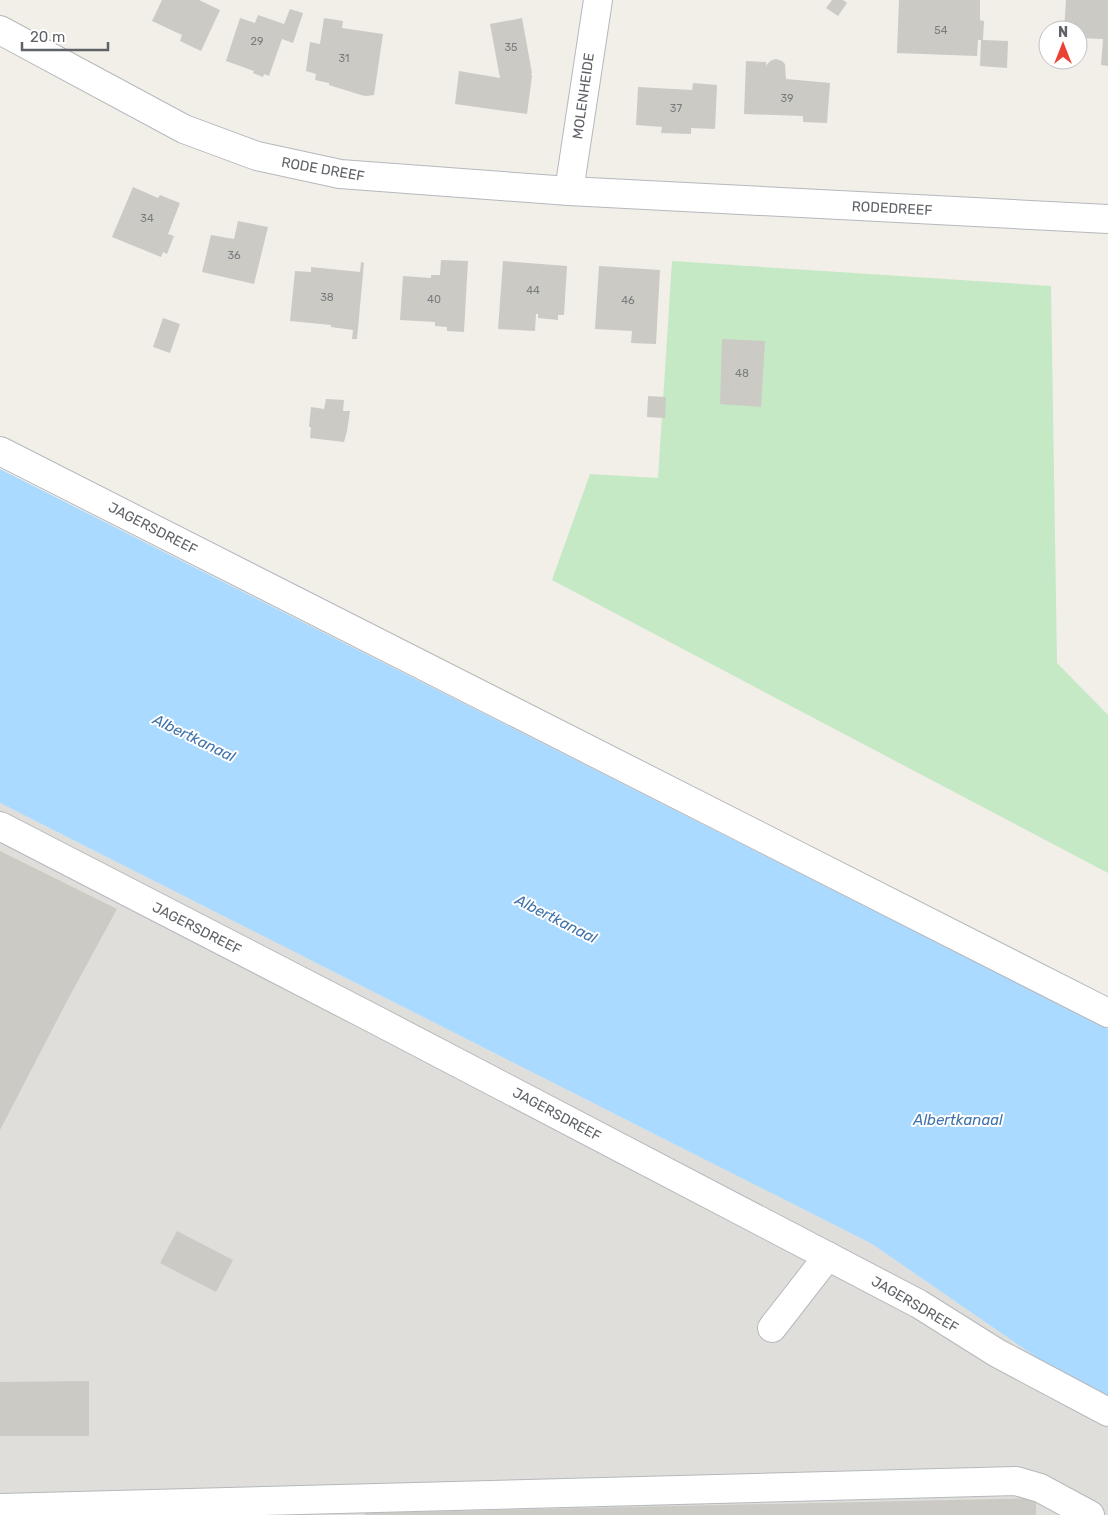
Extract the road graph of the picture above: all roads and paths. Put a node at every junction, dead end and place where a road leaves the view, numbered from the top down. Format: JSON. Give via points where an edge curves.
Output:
{"nodes":[{"id":1,"x":598,"y":0,"type":"edge"},
{"id":2,"x":0,"y":30,"type":"edge"},
{"id":3,"x":569,"y":191,"type":"junction"},
{"id":4,"x":676,"y":197,"type":"joint"},
{"id":5,"x":1108,"y":220,"type":"edge"},
{"id":6,"x":0,"y":451,"type":"edge"},
{"id":7,"x":0,"y":826,"type":"edge"},
{"id":8,"x":1108,"y":1012,"type":"edge"},
{"id":9,"x":828,"y":1256,"type":"junction"},
{"id":10,"x":772,"y":1328,"type":"dead end"},
{"id":11,"x":1108,"y":1412,"type":"edge"},
{"id":12,"x":0,"y":1508,"type":"edge"},
{"id":13,"x":1090,"y":1515,"type":"edge"}],
"edges":[{"from":1,"to":3,"type":"street","name":"MOLENHEIDE"},
{"from":2,"to":3,"type":"street","name":"RODE DREEF","via":[[184,129],[257,156],[340,174]]},
{"from":3,"to":4,"type":"street","name":"RODE DREEF"},
{"from":4,"to":5,"type":"street","name":"RODEDREEF"},
{"from":6,"to":8,"type":"street","name":"JAGERSDREEF"},
{"from":7,"to":9,"type":"street","name":"JAGERSDREEF"},
{"from":9,"to":10,"type":"street"},
{"from":9,"to":11,"type":"street","name":"JAGERSDREEF"},
{"from":12,"to":13,"type":"street","via":[[1016,1481],[1040,1488]]}]}
